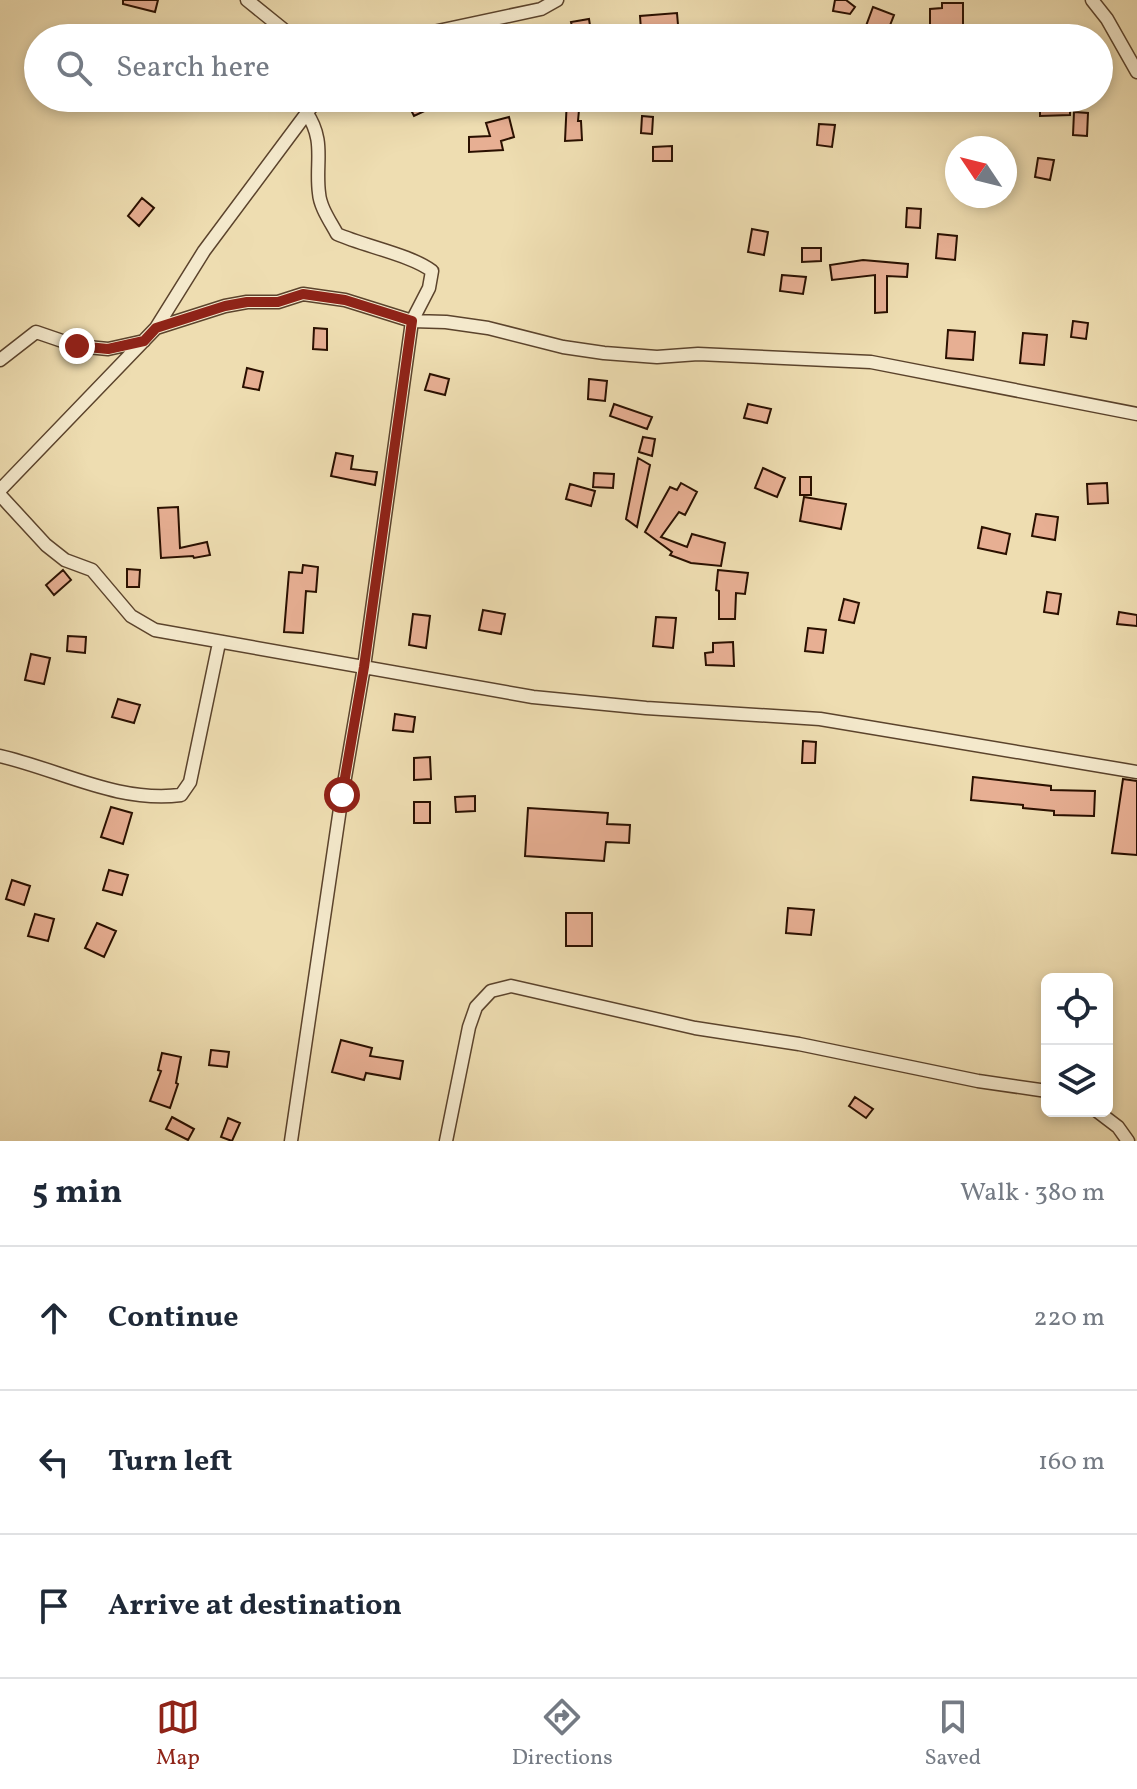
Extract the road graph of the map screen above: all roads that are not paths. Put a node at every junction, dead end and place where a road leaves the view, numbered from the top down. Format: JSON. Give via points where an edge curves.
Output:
{"nodes":[{"id":1,"x":247,"y":0,"type":"edge"},
{"id":2,"x":557,"y":0,"type":"edge"},
{"id":3,"x":1092,"y":0,"type":"edge"},
{"id":4,"x":277,"y":24,"type":"edge"},
{"id":5,"x":471,"y":24,"type":"edge"},
{"id":6,"x":1110,"y":24,"type":"edge"},
{"id":7,"x":1113,"y":30,"type":"edge"},
{"id":8,"x":1137,"y":72,"type":"edge"},
{"id":9,"x":306,"y":112,"type":"joint"},
{"id":10,"x":412,"y":321,"type":"junction"},
{"id":11,"x":156,"y":328,"type":"junction"},
{"id":12,"x":144,"y":341,"type":"junction"},
{"id":13,"x":0,"y":360,"type":"edge"},
{"id":14,"x":1137,"y":414,"type":"edge"},
{"id":15,"x":0,"y":492,"type":"edge"},
{"id":16,"x":219,"y":643,"type":"junction"},
{"id":17,"x":364,"y":667,"type":"junction"},
{"id":18,"x":0,"y":756,"type":"edge"},
{"id":19,"x":1137,"y":772,"type":"edge"},
{"id":20,"x":1041,"y":1090,"type":"edge"},
{"id":21,"x":1105,"y":1117,"type":"edge"},
{"id":22,"x":291,"y":1141,"type":"edge"},
{"id":23,"x":446,"y":1141,"type":"edge"},
{"id":24,"x":1128,"y":1141,"type":"edge"}],
"edges":[{"from":1,"to":4,"type":"street"},
{"from":2,"to":5,"type":"street","via":[[541,9]]},
{"from":3,"to":6,"type":"street"},
{"from":7,"to":8,"type":"street"},
{"from":9,"to":10,"type":"street","via":[[315,125],[319,197],[337,234],[419,261],[432,271]]},
{"from":9,"to":11,"type":"street","via":[[204,251]]},
{"from":10,"to":11,"type":"street","via":[[345,300],[303,294],[278,302],[225,306]]},
{"from":10,"to":14,"type":"street","via":[[488,328],[604,353],[871,362]]},
{"from":10,"to":17,"type":"street"},
{"from":11,"to":12,"type":"street"},
{"from":12,"to":13,"type":"street","via":[[108,349],[77,346],[36,332]]},
{"from":12,"to":15,"type":"street"},
{"from":15,"to":16,"type":"street","via":[[46,545],[65,560],[92,570],[131,616],[155,630]]},
{"from":16,"to":17,"type":"street"},
{"from":16,"to":18,"type":"street","via":[[190,782],[181,795],[107,790]]},
{"from":17,"to":19,"type":"street","via":[[533,697],[820,719]]},
{"from":17,"to":22,"type":"street"},
{"from":20,"to":23,"type":"street","via":[[695,1028],[511,986],[491,991],[476,1007]]},
{"from":21,"to":24,"type":"street"}]}
